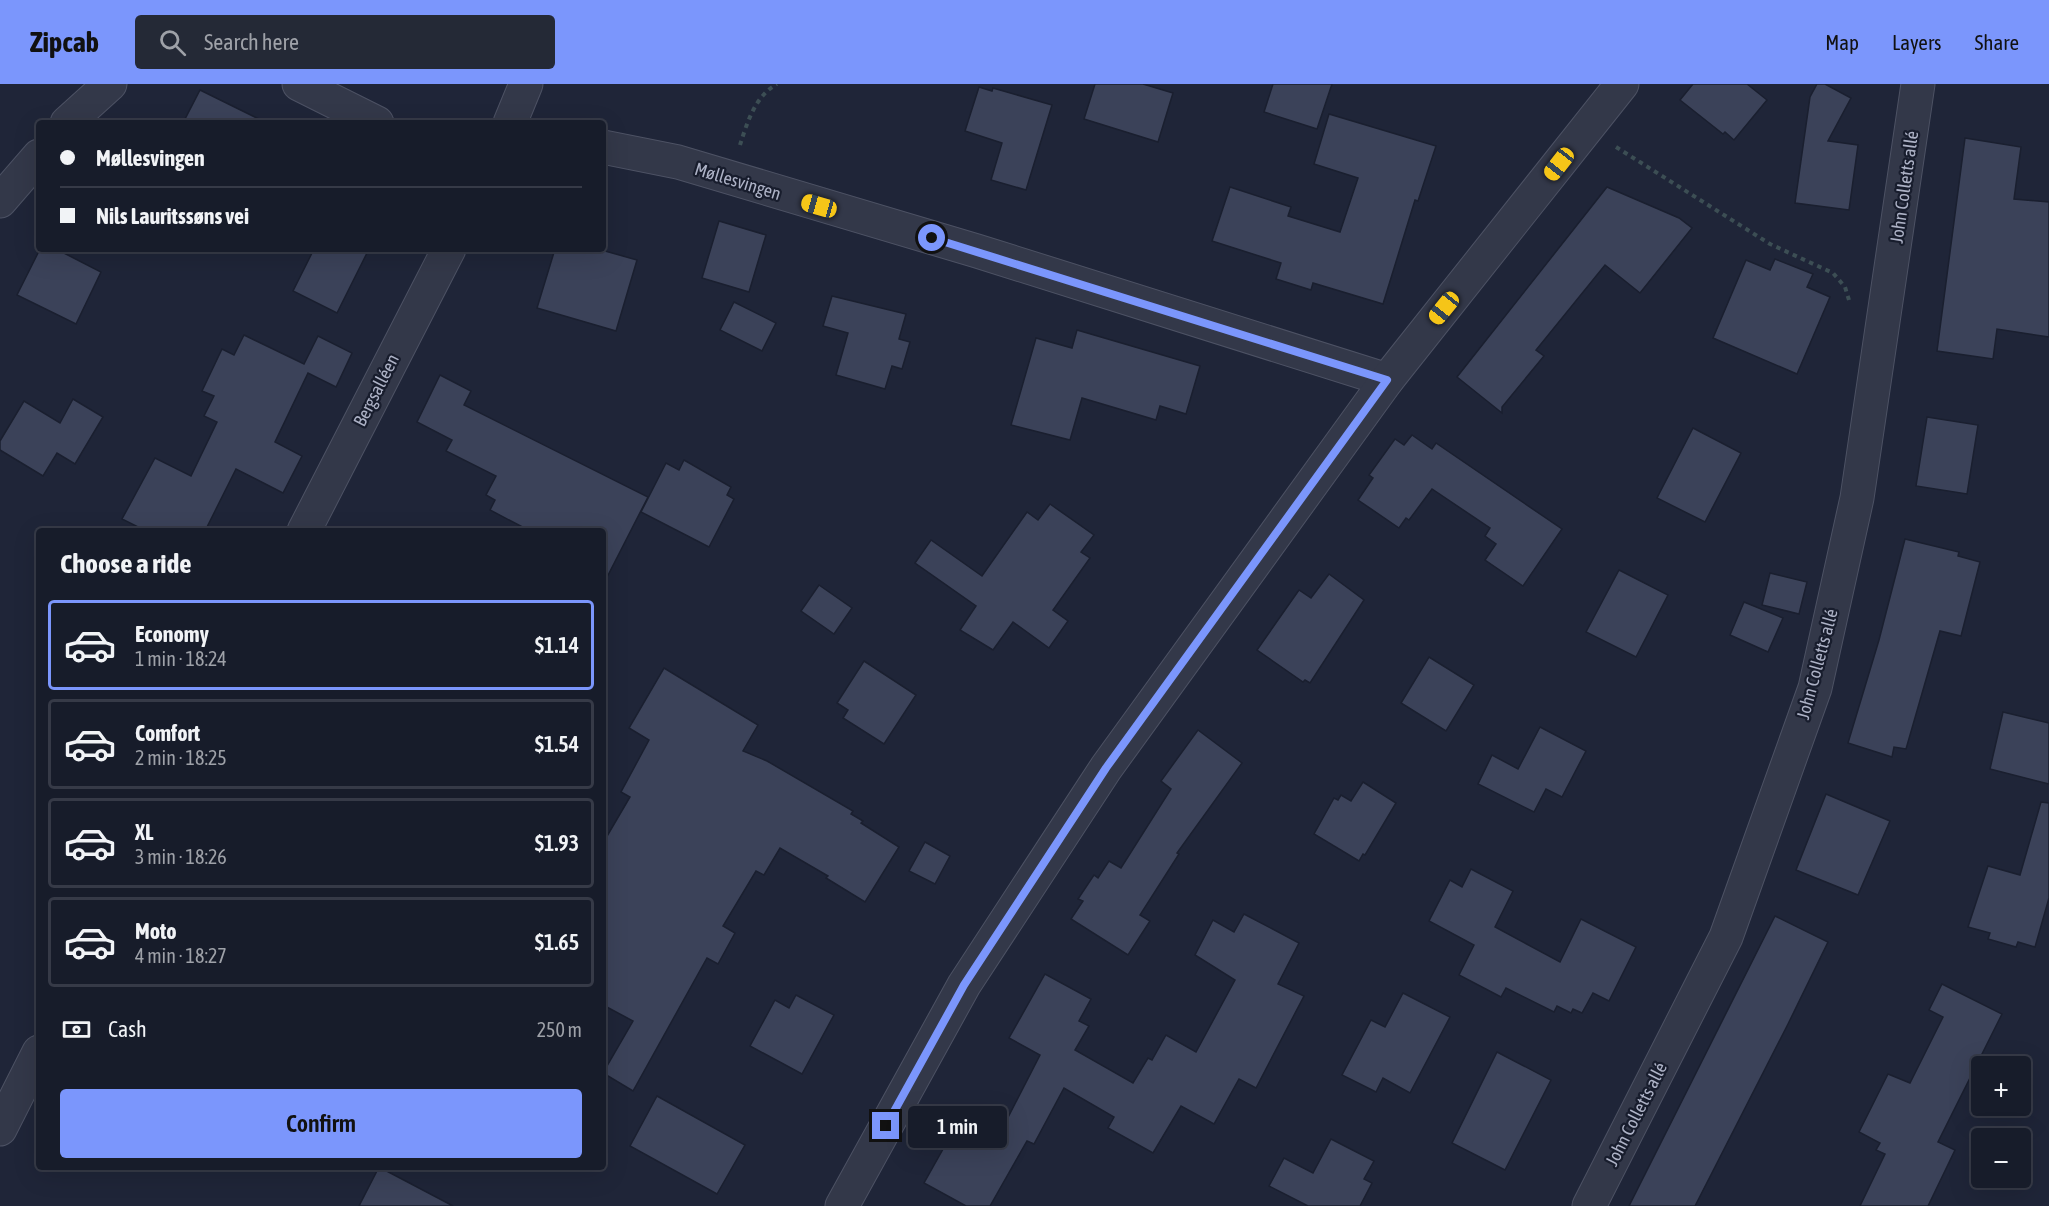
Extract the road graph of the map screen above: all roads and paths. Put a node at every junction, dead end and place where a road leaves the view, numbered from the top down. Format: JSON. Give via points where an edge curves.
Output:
{"nodes":[{"id":1,"x":110,"y":84,"type":"edge"},
{"id":2,"x":299,"y":84,"type":"edge"},
{"id":3,"x":526,"y":84,"type":"edge"},
{"id":4,"x":777,"y":84,"type":"edge"},
{"id":5,"x":1622,"y":84,"type":"edge"},
{"id":6,"x":1918,"y":84,"type":"edge"},
{"id":7,"x":70,"y":120,"type":"edge"},
{"id":8,"x":371,"y":120,"type":"edge"},
{"id":9,"x":511,"y":120,"type":"edge"},
{"id":10,"x":1588,"y":128,"type":"junction"},
{"id":11,"x":606,"y":148,"type":"edge"},
{"id":12,"x":36,"y":159,"type":"edge"},
{"id":13,"x":729,"y":179,"type":"junction"},
{"id":14,"x":0,"y":201,"type":"edge"},
{"id":15,"x":447,"y":252,"type":"edge"},
{"id":16,"x":1848,"y":309,"type":"dead end"},
{"id":17,"x":1387,"y":380,"type":"junction"},
{"id":18,"x":306,"y":528,"type":"edge"},
{"id":19,"x":36,"y":1058,"type":"edge"},
{"id":20,"x":0,"y":1130,"type":"edge"},
{"id":21,"x":842,"y":1206,"type":"edge"},
{"id":22,"x":1589,"y":1206,"type":"edge"}],
"edges":[{"from":1,"to":7,"type":"street"},
{"from":2,"to":8,"type":"street"},
{"from":3,"to":9,"type":"street"},
{"from":4,"to":13,"type":"path","via":[[769,88],[749,115]]},
{"from":5,"to":10,"type":"street"},
{"from":6,"to":22,"type":"street","name":"John Colletts allé","via":[[1857,498],[1815,688],[1726,937]]},
{"from":10,"to":16,"type":"path","via":[[1770,244],[1833,273],[1845,286]]},
{"from":10,"to":17,"type":"street"},
{"from":11,"to":13,"type":"street","name":"Møllesvingen","via":[[678,162]]},
{"from":12,"to":14,"type":"street"},
{"from":13,"to":17,"type":"street","name":"Møllesvingen"},
{"from":15,"to":18,"type":"street","name":"Bergsalléen"},
{"from":17,"to":21,"type":"street","via":[[1106,768],[964,985]]},
{"from":19,"to":20,"type":"street"}]}
